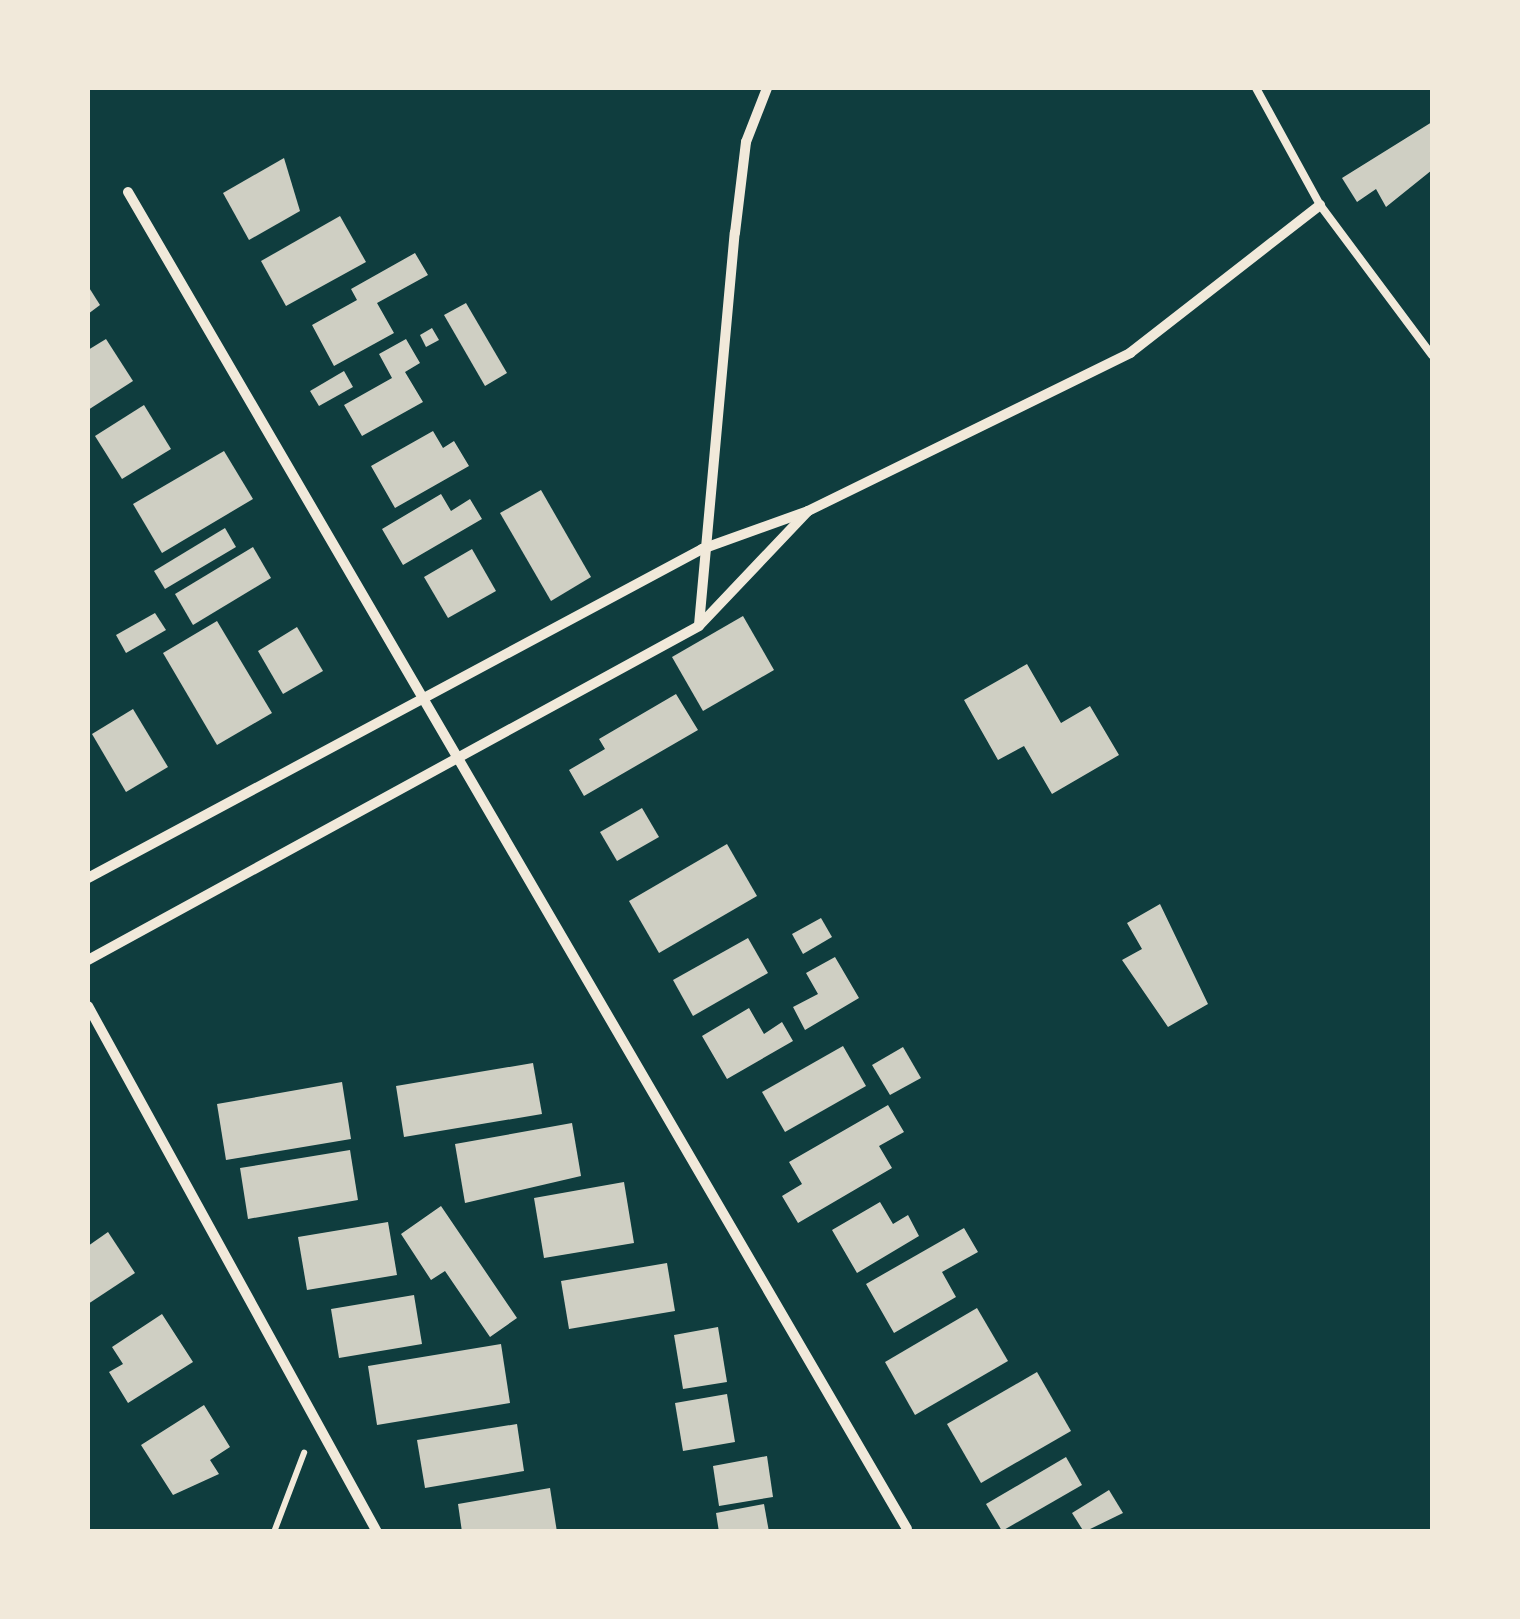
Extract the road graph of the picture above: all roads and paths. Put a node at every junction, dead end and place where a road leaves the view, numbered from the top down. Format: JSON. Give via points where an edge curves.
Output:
{"nodes":[{"id":1,"x":767,"y":88,"type":"edge"},
{"id":2,"x":1256,"y":88,"type":"edge"},
{"id":3,"x":128,"y":192,"type":"dead end"},
{"id":4,"x":1320,"y":205,"type":"junction"},
{"id":5,"x":1432,"y":356,"type":"edge"},
{"id":6,"x":808,"y":511,"type":"junction"},
{"id":7,"x":702,"y":550,"type":"junction"},
{"id":8,"x":699,"y":626,"type":"junction"},
{"id":9,"x":424,"y":700,"type":"junction"},
{"id":10,"x":460,"y":762,"type":"junction"},
{"id":11,"x":88,"y":878,"type":"edge"},
{"id":12,"x":88,"y":960,"type":"edge"},
{"id":13,"x":88,"y":1006,"type":"edge"},
{"id":14,"x":318,"y":1417,"type":"junction"},
{"id":15,"x":907,"y":1529,"type":"dead end"},
{"id":16,"x":274,"y":1532,"type":"edge"},
{"id":17,"x":377,"y":1532,"type":"edge"}],
"edges":[{"from":1,"to":7,"type":"street","via":[[746,142]]},
{"from":2,"to":4,"type":"lane"},
{"from":3,"to":9,"type":"street"},
{"from":4,"to":5,"type":"lane"},
{"from":4,"to":6,"type":"street","via":[[1130,354]]},
{"from":6,"to":7,"type":"street"},
{"from":6,"to":8,"type":"street"},
{"from":7,"to":8,"type":"street"},
{"from":7,"to":9,"type":"street"},
{"from":8,"to":10,"type":"street"},
{"from":9,"to":10,"type":"street"},
{"from":9,"to":11,"type":"street"},
{"from":10,"to":12,"type":"street"},
{"from":10,"to":15,"type":"street"},
{"from":13,"to":14,"type":"street"},
{"from":14,"to":16,"type":"path"},
{"from":14,"to":17,"type":"street"}]}
